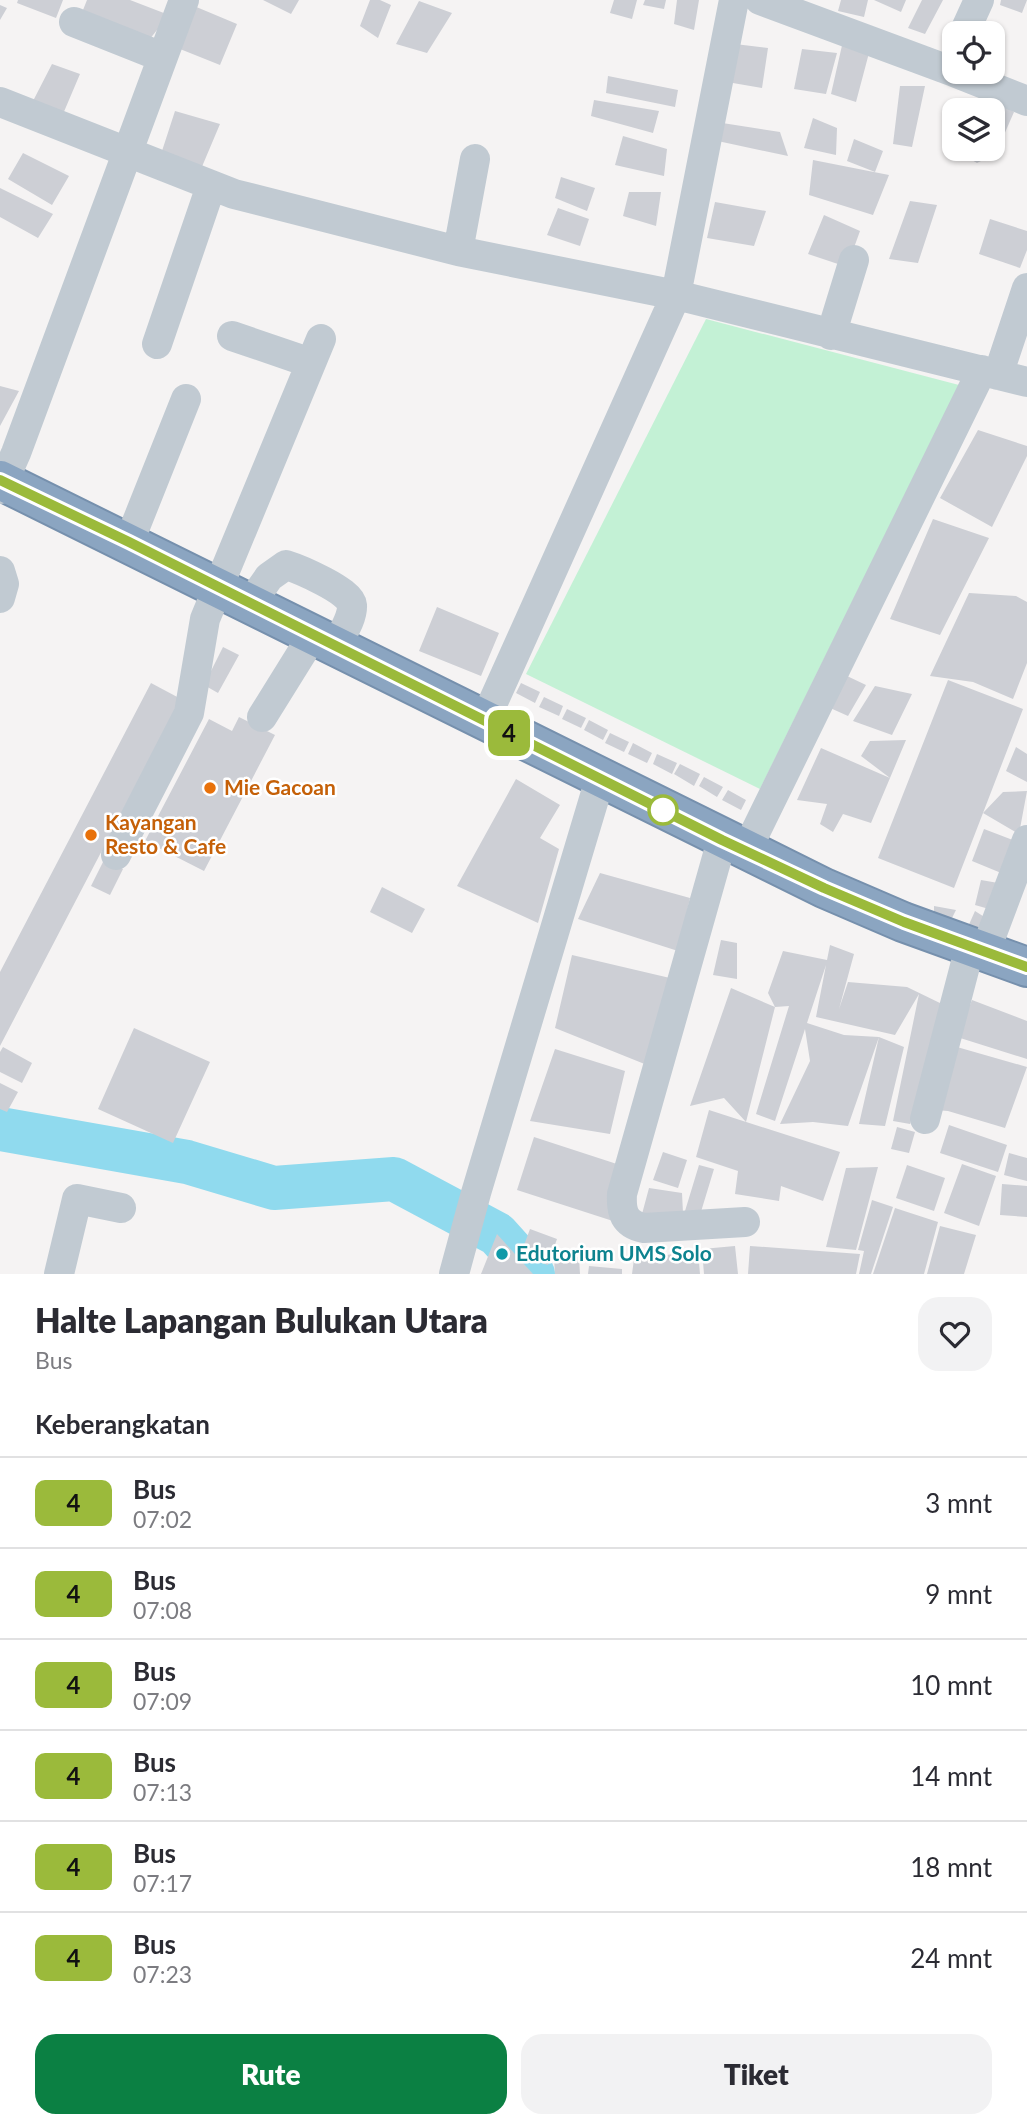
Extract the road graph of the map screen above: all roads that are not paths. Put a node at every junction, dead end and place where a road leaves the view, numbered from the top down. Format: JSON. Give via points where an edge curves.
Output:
{"nodes":[{"id":1,"x":184,"y":0,"type":"edge"},
{"id":2,"x":734,"y":0,"type":"edge"},
{"id":3,"x":760,"y":0,"type":"edge"},
{"id":4,"x":979,"y":0,"type":"edge"},
{"id":5,"x":969,"y":21,"type":"edge"},
{"id":6,"x":74,"y":22,"type":"dead end"},
{"id":7,"x":162,"y":57,"type":"junction"},
{"id":8,"x":942,"y":64,"type":"edge"},
{"id":9,"x":988,"y":84,"type":"edge"},
{"id":10,"x":0,"y":102,"type":"edge"},
{"id":11,"x":1027,"y":102,"type":"edge"},
{"id":12,"x":126,"y":154,"type":"junction"},
{"id":13,"x":475,"y":159,"type":"dead end"},
{"id":14,"x":211,"y":186,"type":"junction"},
{"id":15,"x":458,"y":251,"type":"junction"},
{"id":16,"x":854,"y":260,"type":"dead end"},
{"id":17,"x":1027,"y":288,"type":"edge"},
{"id":18,"x":676,"y":295,"type":"junction"},
{"id":19,"x":831,"y":334,"type":"junction"},
{"id":20,"x":232,"y":336,"type":"dead end"},
{"id":21,"x":157,"y":344,"type":"dead end"},
{"id":22,"x":990,"y":372,"type":"junction"},
{"id":23,"x":1027,"y":382,"type":"edge"},
{"id":24,"x":186,"y":399,"type":"dead end"},
{"id":25,"x":1,"y":483,"type":"edge"},
{"id":26,"x":129,"y":542,"type":"junction"},
{"id":27,"x":0,"y":571,"type":"edge"},
{"id":28,"x":234,"y":595,"type":"junction"},
{"id":29,"x":0,"y":598,"type":"edge"},
{"id":30,"x":324,"y":641,"type":"junction"},
{"id":31,"x":262,"y":717,"type":"dead end"},
{"id":32,"x":485,"y":720,"type":"junction"},
{"id":33,"x":600,"y":779,"type":"junction"},
{"id":34,"x":1027,"y":840,"type":"edge"},
{"id":35,"x":734,"y":845,"type":"junction"},
{"id":36,"x":116,"y":855,"type":"dead end"},
{"id":37,"x":977,"y":950,"type":"junction"},
{"id":38,"x":1027,"y":967,"type":"edge"},
{"id":39,"x":925,"y":1119,"type":"dead end"},
{"id":40,"x":121,"y":1208,"type":"dead end"},
{"id":41,"x":745,"y":1222,"type":"dead end"},
{"id":42,"x":59,"y":1274,"type":"edge"},
{"id":43,"x":454,"y":1274,"type":"edge"}],
"edges":[{"from":1,"to":7,"type":"street"},
{"from":2,"to":18,"type":"street"},
{"from":3,"to":8,"type":"street"},
{"from":4,"to":5,"type":"street"},
{"from":6,"to":7,"type":"street"},
{"from":7,"to":12,"type":"street"},
{"from":9,"to":11,"type":"street"},
{"from":10,"to":12,"type":"street"},
{"from":12,"to":14,"type":"street"},
{"from":12,"to":25,"type":"street"},
{"from":13,"to":15,"type":"street"},
{"from":14,"to":15,"type":"street"},
{"from":14,"to":21,"type":"street"},
{"from":15,"to":18,"type":"street"},
{"from":16,"to":19,"type":"street"},
{"from":17,"to":22,"type":"street"},
{"from":18,"to":19,"type":"street"},
{"from":18,"to":32,"type":"street"},
{"from":19,"to":22,"type":"street"},
{"from":20,"to":28,"type":"street","via":[[316,351]]},
{"from":22,"to":23,"type":"street"},
{"from":22,"to":35,"type":"street"},
{"from":24,"to":26,"type":"street"},
{"from":25,"to":26,"type":"highway"},
{"from":26,"to":28,"type":"highway"},
{"from":27,"to":29,"type":"street","via":[[4,584]]},
{"from":28,"to":30,"type":"highway"},
{"from":28,"to":30,"type":"street","via":[[286,565],[344,592],[351,600],[349,620]]},
{"from":28,"to":36,"type":"street","via":[[201,635],[189,713]]},
{"from":30,"to":31,"type":"street"},
{"from":30,"to":32,"type":"highway"},
{"from":32,"to":33,"type":"highway"},
{"from":33,"to":35,"type":"highway"},
{"from":33,"to":43,"type":"street"},
{"from":34,"to":37,"type":"street"},
{"from":35,"to":37,"type":"highway","via":[[824,888]]},
{"from":35,"to":41,"type":"street","via":[[621,1207],[626,1220],[644,1228]]},
{"from":37,"to":38,"type":"highway"},
{"from":37,"to":39,"type":"street"},
{"from":40,"to":42,"type":"street","via":[[77,1199]]}]}
